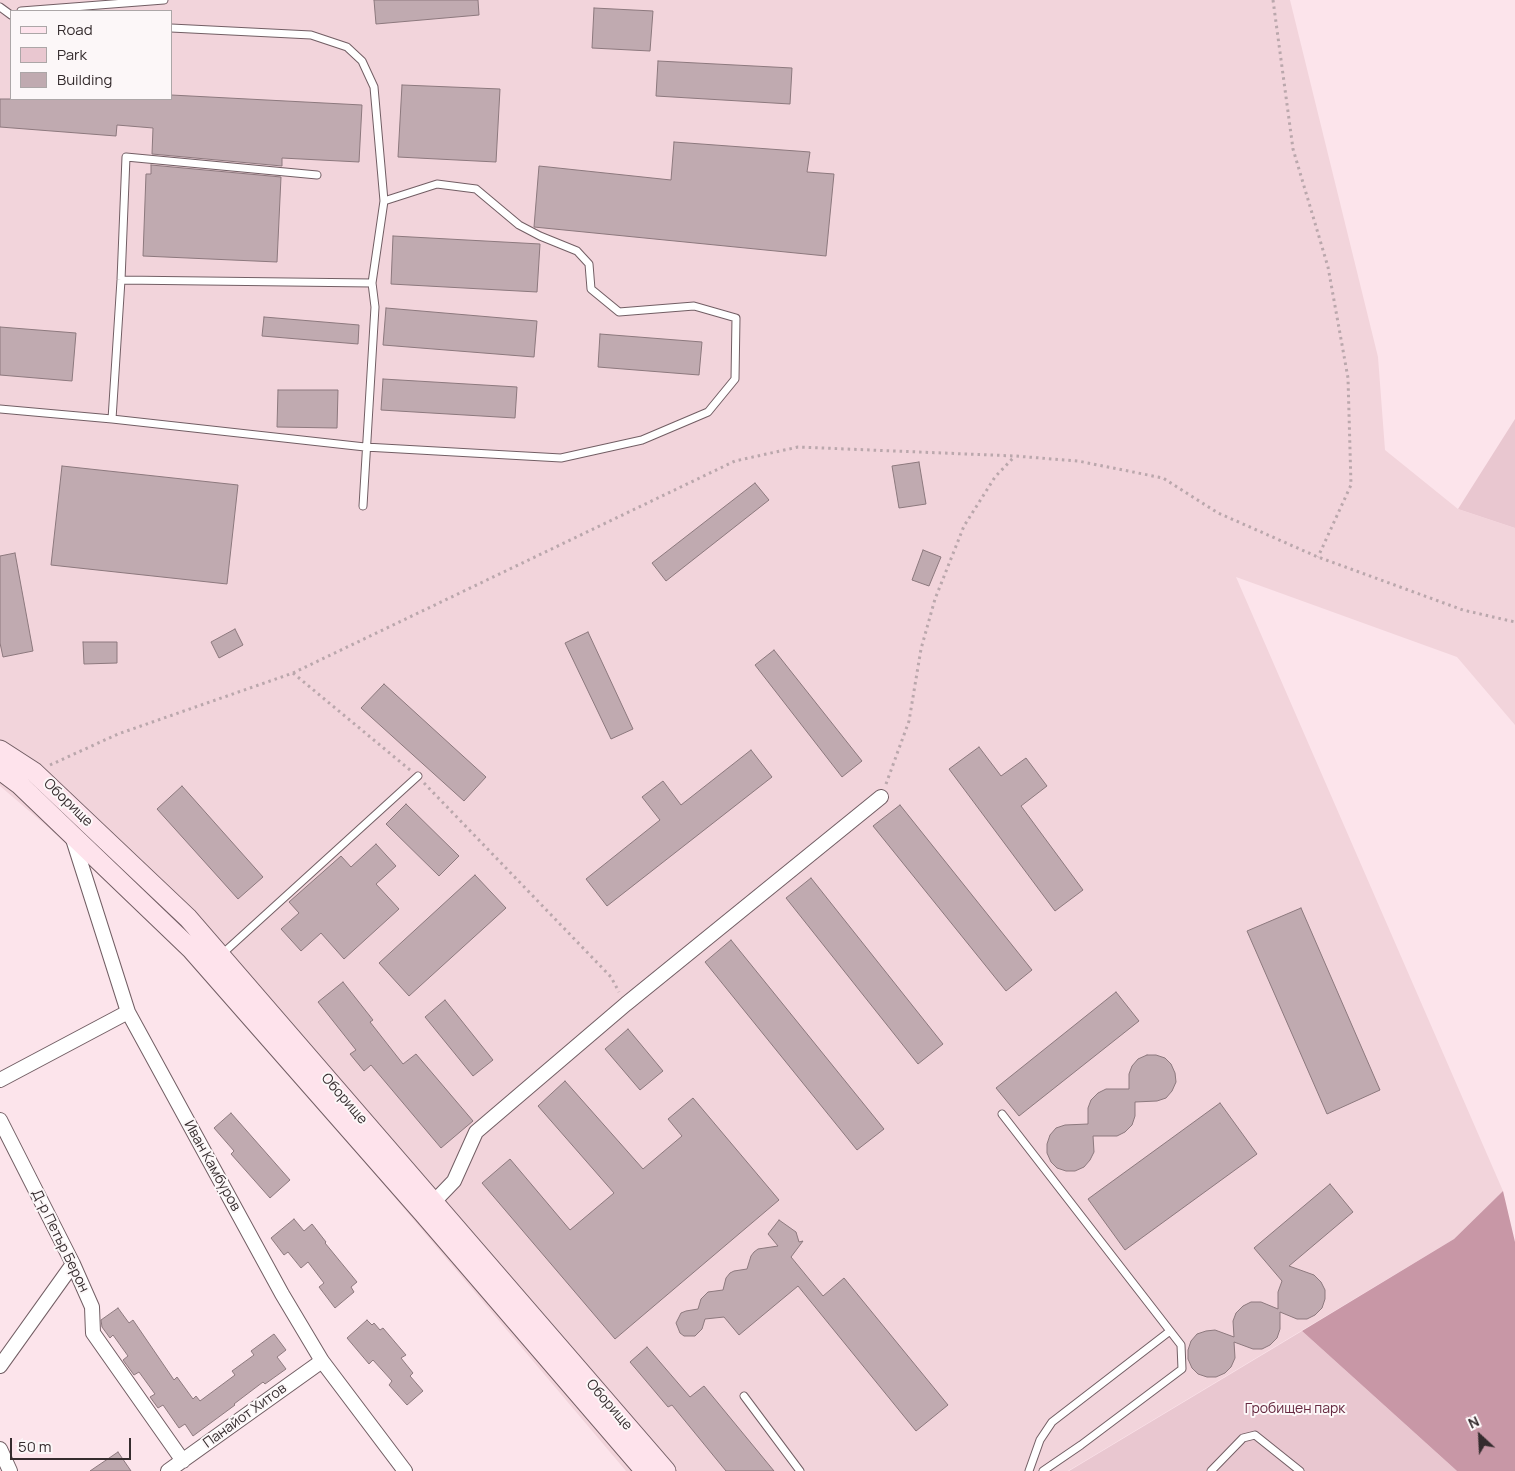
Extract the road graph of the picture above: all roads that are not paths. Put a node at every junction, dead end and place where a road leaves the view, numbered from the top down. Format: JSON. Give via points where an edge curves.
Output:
{"nodes":[{"id":1,"x":164,"y":0,"type":"edge"},
{"id":2,"x":0,"y":7,"type":"edge"},
{"id":3,"x":33,"y":10,"type":"edge"},
{"id":4,"x":10,"y":13,"type":"edge"},
{"id":5,"x":172,"y":28,"type":"edge"},
{"id":6,"x":317,"y":175,"type":"dead end"},
{"id":7,"x":384,"y":201,"type":"junction"},
{"id":8,"x":120,"y":280,"type":"junction"},
{"id":9,"x":372,"y":283,"type":"junction"},
{"id":10,"x":0,"y":409,"type":"edge"},
{"id":11,"x":112,"y":419,"type":"junction"},
{"id":12,"x":365,"y":447,"type":"junction"},
{"id":13,"x":363,"y":506,"type":"dead end"},
{"id":14,"x":0,"y":750,"type":"edge"},
{"id":15,"x":0,"y":770,"type":"edge"},
{"id":16,"x":418,"y":776,"type":"road end"},
{"id":17,"x":881,"y":797,"type":"road end"},
{"id":18,"x":72,"y":835,"type":"junction"},
{"id":19,"x":220,"y":955,"type":"junction"},
{"id":20,"x":128,"y":1012,"type":"junction"},
{"id":21,"x":0,"y":1080,"type":"edge"},
{"id":22,"x":1002,"y":1114,"type":"dead end"},
{"id":23,"x":0,"y":1120,"type":"edge"},
{"id":24,"x":428,"y":1207,"type":"junction"},
{"id":25,"x":74,"y":1264,"type":"junction"},
{"id":26,"x":1170,"y":1331,"type":"junction"},
{"id":27,"x":322,"y":1361,"type":"junction"},
{"id":28,"x":0,"y":1366,"type":"edge"},
{"id":29,"x":744,"y":1396,"type":"dead end"},
{"id":30,"x":0,"y":1449,"type":"edge"},
{"id":31,"x":183,"y":1461,"type":"junction"},
{"id":32,"x":10,"y":1471,"type":"edge"},
{"id":33,"x":168,"y":1471,"type":"edge"},
{"id":34,"x":405,"y":1471,"type":"edge"},
{"id":35,"x":645,"y":1471,"type":"edge"},
{"id":36,"x":666,"y":1471,"type":"edge"},
{"id":37,"x":800,"y":1471,"type":"edge"},
{"id":38,"x":1029,"y":1471,"type":"edge"},
{"id":39,"x":1043,"y":1471,"type":"edge"},
{"id":40,"x":1211,"y":1471,"type":"edge"},
{"id":41,"x":1300,"y":1471,"type":"edge"}],
"edges":[{"from":1,"to":3,"type":"lane"},
{"from":2,"to":4,"type":"lane"},
{"from":5,"to":7,"type":"lane","via":[[311,35],[347,47],[362,61],[374,87]]},
{"from":6,"to":8,"type":"lane","via":[[126,157]]},
{"from":7,"to":9,"type":"lane"},
{"from":7,"to":12,"type":"lane","via":[[436,184],[476,190],[519,225],[577,250],[590,264],[591,290],[619,312],[694,306],[736,318],[734,379],[708,412],[642,440],[561,458]]},
{"from":8,"to":9,"type":"lane"},
{"from":8,"to":11,"type":"lane"},
{"from":9,"to":12,"type":"lane","via":[[375,307]]},
{"from":10,"to":11,"type":"lane"},
{"from":11,"to":12,"type":"lane"},
{"from":12,"to":13,"type":"lane"},
{"from":14,"to":19,"type":"main road","name":"Оборище","via":[[34,772],[188,918]]},
{"from":15,"to":18,"type":"main road","name":"Оборище"},
{"from":16,"to":19,"type":"lane"},
{"from":17,"to":24,"type":"street","via":[[626,1004],[476,1132],[454,1181]]},
{"from":18,"to":20,"type":"street","name":"Иван Камбуров"},
{"from":18,"to":24,"type":"main road","name":"Оборище","via":[[192,950]]},
{"from":19,"to":24,"type":"main road","name":"Оборище"},
{"from":20,"to":21,"type":"street"},
{"from":20,"to":27,"type":"street","name":"Иван Камбуров"},
{"from":22,"to":26,"type":"lane"},
{"from":23,"to":25,"type":"street","name":"Д-р Петър Берон"},
{"from":24,"to":35,"type":"main road","name":"Оборище"},
{"from":24,"to":36,"type":"main road","name":"Оборище"},
{"from":25,"to":28,"type":"street"},
{"from":25,"to":31,"type":"street","name":"Д-р Петър Берон","via":[[92,1307],[93,1333]]},
{"from":26,"to":38,"type":"lane","via":[[1052,1422],[1040,1440]]},
{"from":26,"to":39,"type":"lane","via":[[1181,1345],[1182,1369]]},
{"from":27,"to":31,"type":"street","name":"Панайот Хитов"},
{"from":27,"to":34,"type":"street","name":"Иван Камбуров"},
{"from":29,"to":37,"type":"lane"},
{"from":30,"to":32,"type":"street"},
{"from":31,"to":33,"type":"street","name":"Панайот Хитов"},
{"from":40,"to":41,"type":"lane","via":[[1242,1438],[1255,1435]]}]}
